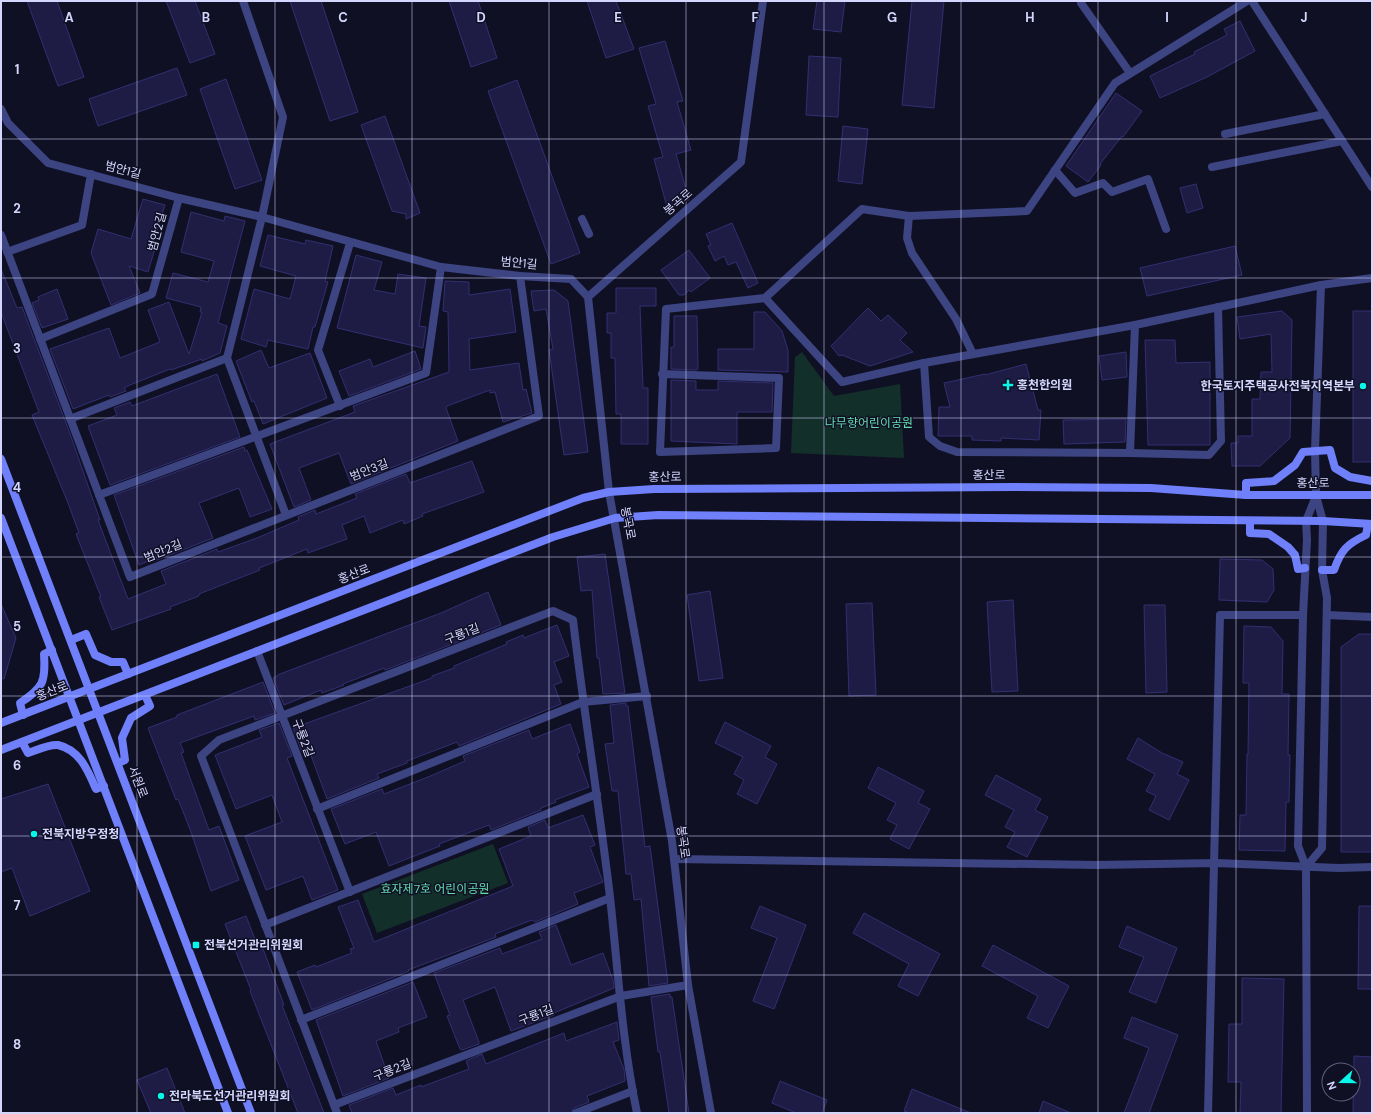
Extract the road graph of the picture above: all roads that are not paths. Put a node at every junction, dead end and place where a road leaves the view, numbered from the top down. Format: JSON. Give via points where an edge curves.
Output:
{"nodes":[{"id":1,"x":243,"y":1,"type":"edge"},
{"id":2,"x":763,"y":1,"type":"edge"},
{"id":3,"x":1247,"y":1,"type":"edge"},
{"id":4,"x":1252,"y":1,"type":"edge"},
{"id":5,"x":1081,"y":3,"type":"dead end"},
{"id":6,"x":1130,"y":73,"type":"junction"},
{"id":7,"x":1,"y":109,"type":"edge"},
{"id":8,"x":1325,"y":114,"type":"junction"},
{"id":9,"x":8,"y":123,"type":"junction"},
{"id":10,"x":1,"y":128,"type":"edge"},
{"id":11,"x":1225,"y":134,"type":"dead end"},
{"id":12,"x":1342,"y":141,"type":"junction"},
{"id":13,"x":1212,"y":167,"type":"dead end"},
{"id":14,"x":1055,"y":170,"type":"junction"},
{"id":15,"x":91,"y":174,"type":"junction"},
{"id":16,"x":1372,"y":187,"type":"edge"},
{"id":17,"x":179,"y":198,"type":"junction"},
{"id":18,"x":909,"y":216,"type":"junction"},
{"id":19,"x":262,"y":217,"type":"junction"},
{"id":20,"x":582,"y":219,"type":"dead end"},
{"id":21,"x":1166,"y":230,"type":"dead end"},
{"id":22,"x":589,"y":234,"type":"dead end"},
{"id":23,"x":1,"y":235,"type":"edge"},
{"id":24,"x":350,"y":243,"type":"junction"},
{"id":25,"x":7,"y":252,"type":"junction"},
{"id":26,"x":441,"y":267,"type":"junction"},
{"id":27,"x":520,"y":276,"type":"junction"},
{"id":28,"x":1372,"y":278,"type":"edge"},
{"id":29,"x":1321,"y":285,"type":"junction"},
{"id":30,"x":588,"y":297,"type":"junction"},
{"id":31,"x":764,"y":298,"type":"junction"},
{"id":32,"x":1218,"y":307,"type":"junction"},
{"id":33,"x":1135,"y":325,"type":"junction"},
{"id":34,"x":40,"y":339,"type":"junction"},
{"id":35,"x":972,"y":354,"type":"junction"},
{"id":36,"x":226,"y":358,"type":"junction"},
{"id":37,"x":924,"y":363,"type":"junction"},
{"id":38,"x":662,"y":374,"type":"junction"},
{"id":39,"x":340,"y":406,"type":"junction"},
{"id":40,"x":70,"y":419,"type":"junction"},
{"id":41,"x":256,"y":437,"type":"junction"},
{"id":42,"x":1316,"y":450,"type":"junction"},
{"id":43,"x":1130,"y":453,"type":"junction"},
{"id":44,"x":1,"y":459,"type":"edge"},
{"id":45,"x":1372,"y":481,"type":"edge"},
{"id":46,"x":609,"y":492,"type":"junction"},
{"id":47,"x":99,"y":495,"type":"junction"},
{"id":48,"x":1246,"y":495,"type":"junction"},
{"id":49,"x":1372,"y":495,"type":"edge"},
{"id":50,"x":1316,"y":496,"type":"junction"},
{"id":51,"x":286,"y":515,"type":"junction"},
{"id":52,"x":1,"y":518,"type":"edge"},
{"id":53,"x":615,"y":518,"type":"junction"},
{"id":54,"x":1250,"y":521,"type":"junction"},
{"id":55,"x":1306,"y":521,"type":"junction"},
{"id":56,"x":1323,"y":521,"type":"junction"},
{"id":57,"x":1370,"y":524,"type":"edge"},
{"id":58,"x":1305,"y":568,"type":"junction"},
{"id":59,"x":1322,"y":570,"type":"junction"},
{"id":60,"x":1302,"y":615,"type":"junction"},
{"id":61,"x":1327,"y":615,"type":"junction"},
{"id":62,"x":1372,"y":617,"type":"edge"},
{"id":63,"x":70,"y":640,"type":"junction"},
{"id":64,"x":52,"y":650,"type":"junction"},
{"id":65,"x":257,"y":651,"type":"junction"},
{"id":66,"x":128,"y":674,"type":"junction"},
{"id":67,"x":89,"y":689,"type":"junction"},
{"id":68,"x":145,"y":695,"type":"junction"},
{"id":69,"x":647,"y":696,"type":"junction"},
{"id":70,"x":70,"y":697,"type":"junction"},
{"id":71,"x":583,"y":702,"type":"junction"},
{"id":72,"x":99,"y":712,"type":"junction"},
{"id":73,"x":23,"y":715,"type":"junction"},
{"id":74,"x":282,"y":716,"type":"junction"},
{"id":75,"x":79,"y":720,"type":"junction"},
{"id":76,"x":1,"y":723,"type":"edge"},
{"id":77,"x":22,"y":742,"type":"junction"},
{"id":78,"x":1,"y":750,"type":"edge"},
{"id":79,"x":118,"y":763,"type":"junction"},
{"id":80,"x":104,"y":786,"type":"junction"},
{"id":81,"x":597,"y":794,"type":"junction"},
{"id":82,"x":317,"y":809,"type":"junction"},
{"id":83,"x":674,"y":859,"type":"junction"},
{"id":84,"x":1216,"y":863,"type":"junction"},
{"id":85,"x":1306,"y":867,"type":"junction"},
{"id":86,"x":1372,"y":867,"type":"edge"},
{"id":87,"x":350,"y":892,"type":"junction"},
{"id":88,"x":610,"y":898,"type":"junction"},
{"id":89,"x":265,"y":925,"type":"junction"},
{"id":90,"x":688,"y":985,"type":"junction"},
{"id":91,"x":620,"y":996,"type":"junction"},
{"id":92,"x":301,"y":1020,"type":"junction"},
{"id":93,"x":460,"y":1057,"type":"joint"},
{"id":94,"x":633,"y":1091,"type":"junction"},
{"id":95,"x":335,"y":1109,"type":"edge"},
{"id":96,"x":228,"y":1113,"type":"edge"},
{"id":97,"x":251,"y":1113,"type":"edge"},
{"id":98,"x":576,"y":1113,"type":"edge"},
{"id":99,"x":637,"y":1113,"type":"edge"},
{"id":100,"x":711,"y":1113,"type":"edge"},
{"id":101,"x":1208,"y":1113,"type":"edge"},
{"id":102,"x":1307,"y":1113,"type":"edge"}],
"edges":[{"from":1,"to":19,"type":"street","via":[[283,117]]},
{"from":2,"to":30,"type":"street","name":"봉곡로","via":[[741,162]]},
{"from":3,"to":6,"type":"street"},
{"from":4,"to":8,"type":"street"},
{"from":5,"to":6,"type":"street"},
{"from":6,"to":14,"type":"street","via":[[1115,83]]},
{"from":7,"to":9,"type":"street","name":"범안1길"},
{"from":8,"to":11,"type":"street"},
{"from":8,"to":12,"type":"street"},
{"from":9,"to":10,"type":"street"},
{"from":9,"to":15,"type":"street","name":"범안1길","via":[[48,163]]},
{"from":12,"to":13,"type":"street"},
{"from":12,"to":16,"type":"street"},
{"from":14,"to":18,"type":"street","via":[[1026,210]]},
{"from":14,"to":21,"type":"street","via":[[1074,194],[1102,183],[1112,192],[1148,179]]},
{"from":15,"to":17,"type":"street","name":"범안1길"},
{"from":15,"to":25,"type":"street","via":[[82,225]]},
{"from":17,"to":19,"type":"street","name":"범안1길"},
{"from":17,"to":34,"type":"street","name":"범안2길","via":[[152,294]]},
{"from":18,"to":31,"type":"street","via":[[862,208]]},
{"from":18,"to":35,"type":"street","via":[[907,238],[912,253],[956,319]]},
{"from":19,"to":24,"type":"street","name":"범안1길"},
{"from":19,"to":36,"type":"street"},
{"from":20,"to":22,"type":"street"},
{"from":23,"to":25,"type":"street","name":"범안2길"},
{"from":24,"to":26,"type":"street","name":"범안1길"},
{"from":24,"to":39,"type":"street","via":[[318,350]]},
{"from":25,"to":34,"type":"street","name":"범안2길"},
{"from":26,"to":27,"type":"street","name":"범안1길"},
{"from":26,"to":39,"type":"street","via":[[426,373]]},
{"from":27,"to":30,"type":"street","name":"범안1길","via":[[571,279]]},
{"from":27,"to":51,"type":"street","name":"범안3길","via":[[539,416]]},
{"from":28,"to":29,"type":"street"},
{"from":29,"to":32,"type":"street"},
{"from":29,"to":42,"type":"street"},
{"from":30,"to":46,"type":"street","name":"봉곡로"},
{"from":31,"to":37,"type":"street","via":[[842,382]]},
{"from":31,"to":38,"type":"street","via":[[666,309]]},
{"from":32,"to":33,"type":"street"},
{"from":32,"to":43,"type":"street","via":[[1221,441],[1209,455]]},
{"from":33,"to":35,"type":"street"},
{"from":33,"to":43,"type":"street"},
{"from":34,"to":40,"type":"street","name":"범안2길"},
{"from":35,"to":37,"type":"street"},
{"from":36,"to":40,"type":"street"},
{"from":36,"to":41,"type":"street"},
{"from":37,"to":43,"type":"street","via":[[929,437],[940,446],[957,452]]},
{"from":38,"to":38,"type":"street","via":[[779,378],[776,448],[660,452]]},
{"from":39,"to":41,"type":"street"},
{"from":40,"to":47,"type":"street","name":"범안2길"},
{"from":41,"to":47,"type":"street"},
{"from":41,"to":51,"type":"street"},
{"from":42,"to":45,"type":"street","via":[[1330,450],[1335,468],[1350,477]]},
{"from":42,"to":48,"type":"street","via":[[1303,452],[1295,465],[1274,481],[1246,483]]},
{"from":42,"to":50,"type":"street"},
{"from":44,"to":63,"type":"street","name":"서원로"},
{"from":46,"to":48,"type":"street","name":"홍산로","via":[[654,489],[1021,487],[1151,488]]},
{"from":46,"to":53,"type":"street","name":"봉곡로"},
{"from":46,"to":66,"type":"street","name":"홍산로","via":[[583,498]]},
{"from":47,"to":51,"type":"street","name":"범안2길","via":[[130,577]]},
{"from":48,"to":50,"type":"street","name":"홍산로"},
{"from":49,"to":50,"type":"street","name":"홍산로"},
{"from":50,"to":55,"type":"street"},
{"from":50,"to":56,"type":"street"},
{"from":52,"to":64,"type":"street"},
{"from":53,"to":54,"type":"street","via":[[658,515]]},
{"from":53,"to":65,"type":"street","via":[[553,537]]},
{"from":53,"to":69,"type":"street","name":"봉곡로"},
{"from":54,"to":55,"type":"street"},
{"from":54,"to":58,"type":"street","via":[[1250,533],[1269,534],[1295,555],[1298,569]]},
{"from":55,"to":56,"type":"street"},
{"from":55,"to":58,"type":"street"},
{"from":56,"to":57,"type":"street"},
{"from":56,"to":59,"type":"street"},
{"from":57,"to":59,"type":"street","via":[[1366,535],[1352,541],[1340,554],[1334,570]]},
{"from":58,"to":60,"type":"street"},
{"from":59,"to":61,"type":"street"},
{"from":60,"to":84,"type":"street","via":[[1220,615]]},
{"from":60,"to":85,"type":"street","via":[[1298,846]]},
{"from":61,"to":62,"type":"street"},
{"from":61,"to":85,"type":"street","via":[[1322,848]]},
{"from":63,"to":66,"type":"street","via":[[86,634],[95,655],[111,662],[123,662]]},
{"from":63,"to":67,"type":"street","name":"서원로"},
{"from":64,"to":70,"type":"street"},
{"from":64,"to":73,"type":"street","via":[[44,654],[46,673],[40,688],[20,703]]},
{"from":65,"to":68,"type":"street"},
{"from":65,"to":74,"type":"street"},
{"from":66,"to":67,"type":"street","name":"홍산로"},
{"from":67,"to":70,"type":"street","name":"홍산로"},
{"from":67,"to":72,"type":"street","name":"서원로"},
{"from":68,"to":72,"type":"street"},
{"from":68,"to":79,"type":"street","via":[[150,706],[131,718],[122,738],[125,760]]},
{"from":69,"to":71,"type":"street"},
{"from":69,"to":83,"type":"street","name":"봉곡로"},
{"from":70,"to":73,"type":"street","name":"홍산로"},
{"from":70,"to":75,"type":"street"},
{"from":71,"to":74,"type":"street","name":"구룡1길","via":[[573,620],[553,611]]},
{"from":71,"to":81,"type":"street","name":"구룡1길"},
{"from":71,"to":82,"type":"street"},
{"from":72,"to":75,"type":"street"},
{"from":72,"to":79,"type":"street","name":"서원로"},
{"from":73,"to":76,"type":"street","name":"홍산로"},
{"from":74,"to":82,"type":"street","name":"구룡2길"},
{"from":74,"to":89,"type":"street","name":"구룡2길","via":[[219,740],[201,756]]},
{"from":75,"to":77,"type":"street"},
{"from":75,"to":80,"type":"street"},
{"from":77,"to":78,"type":"street"},
{"from":77,"to":80,"type":"street","via":[[28,753],[58,745],[72,751],[87,768],[96,789]]},
{"from":79,"to":97,"type":"street","name":"서원로"},
{"from":80,"to":96,"type":"street"},
{"from":81,"to":87,"type":"street"},
{"from":81,"to":88,"type":"street","name":"구룡1길"},
{"from":82,"to":87,"type":"street","name":"구룡2길"},
{"from":83,"to":84,"type":"street","via":[[1096,865]]},
{"from":83,"to":90,"type":"street","name":"봉곡로"},
{"from":84,"to":85,"type":"street"},
{"from":84,"to":101,"type":"street"},
{"from":85,"to":86,"type":"street"},
{"from":85,"to":102,"type":"street"},
{"from":87,"to":89,"type":"street"},
{"from":88,"to":91,"type":"street","name":"구룡1길"},
{"from":88,"to":92,"type":"street"},
{"from":89,"to":92,"type":"street","name":"구룡2길"},
{"from":90,"to":91,"type":"street"},
{"from":90,"to":100,"type":"street","name":"봉곡로"},
{"from":91,"to":93,"type":"street","name":"구룡1길"},
{"from":91,"to":94,"type":"street","name":"구룡1길"},
{"from":92,"to":95,"type":"street","name":"구룡2길"},
{"from":93,"to":95,"type":"street","name":"구룡2길"},
{"from":94,"to":98,"type":"street"},
{"from":94,"to":99,"type":"street","name":"구룡1길"}]}
